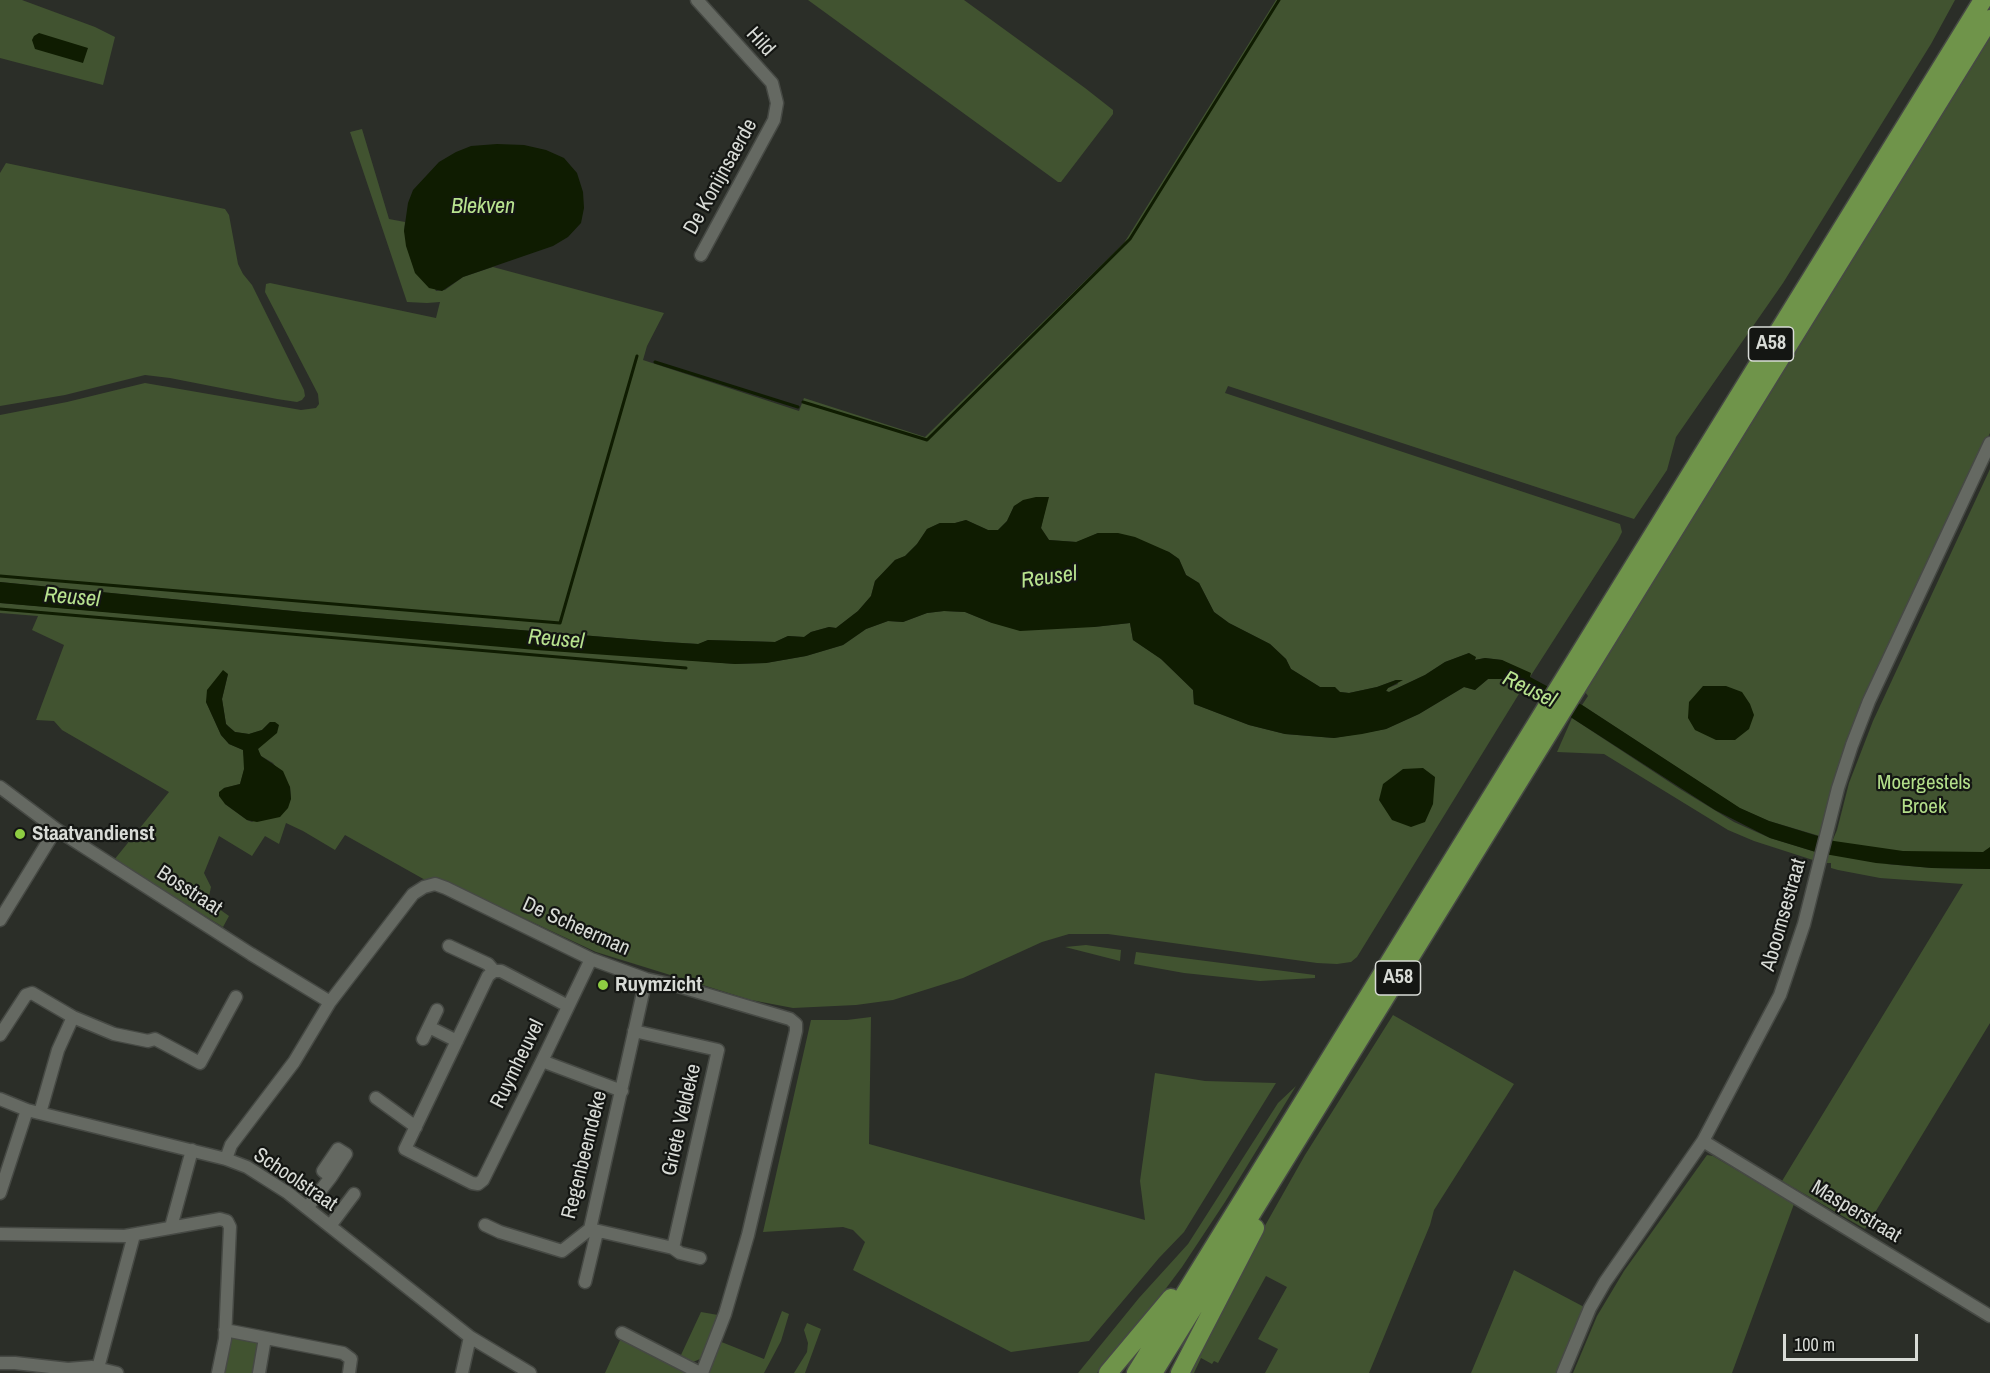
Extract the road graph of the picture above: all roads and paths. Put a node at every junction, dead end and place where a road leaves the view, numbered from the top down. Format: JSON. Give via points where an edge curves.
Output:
{"nodes":[{"id":1,"x":697,"y":0,"type":"edge"},
{"id":2,"x":1983,"y":0,"type":"edge"},
{"id":3,"x":1990,"y":19,"type":"edge"},
{"id":4,"x":771,"y":83,"type":"joint"},
{"id":5,"x":701,"y":255,"type":"dead end"},
{"id":6,"x":1990,"y":443,"type":"edge"},
{"id":7,"x":1566,"y":692,"type":"junction"},
{"id":8,"x":1554,"y":712,"type":"junction"},
{"id":9,"x":0,"y":788,"type":"edge"},
{"id":10,"x":56,"y":829,"type":"junction"},
{"id":11,"x":0,"y":920,"type":"edge"},
{"id":12,"x":449,"y":945,"type":"dead end"},
{"id":13,"x":591,"y":959,"type":"junction"},
{"id":14,"x":494,"y":971,"type":"junction"},
{"id":15,"x":646,"y":979,"type":"junction"},
{"id":16,"x":236,"y":997,"type":"dead end"},
{"id":17,"x":330,"y":1002,"type":"junction"},
{"id":18,"x":568,"y":1006,"type":"junction"},
{"id":19,"x":437,"y":1010,"type":"dead end"},
{"id":20,"x":73,"y":1017,"type":"junction"},
{"id":21,"x":429,"y":1027,"type":"junction"},
{"id":22,"x":634,"y":1031,"type":"junction"},
{"id":23,"x":0,"y":1035,"type":"edge"},
{"id":24,"x":423,"y":1039,"type":"dead end"},
{"id":25,"x":457,"y":1041,"type":"junction"},
{"id":26,"x":542,"y":1061,"type":"junction"},
{"id":27,"x":622,"y":1091,"type":"junction"},
{"id":28,"x":376,"y":1098,"type":"dead end"},
{"id":29,"x":0,"y":1099,"type":"edge"},
{"id":30,"x":33,"y":1112,"type":"junction"},
{"id":31,"x":416,"y":1127,"type":"junction"},
{"id":32,"x":1304,"y":1129,"type":"junction"},
{"id":33,"x":1702,"y":1141,"type":"junction"},
{"id":34,"x":192,"y":1150,"type":"junction"},
{"id":35,"x":226,"y":1159,"type":"junction"},
{"id":36,"x":331,"y":1177,"type":"dead end"},
{"id":37,"x":0,"y":1193,"type":"edge"},
{"id":38,"x":354,"y":1194,"type":"dead end"},
{"id":39,"x":307,"y":1209,"type":"junction"},
{"id":40,"x":485,"y":1225,"type":"dead end"},
{"id":41,"x":330,"y":1226,"type":"junction"},
{"id":42,"x":171,"y":1227,"type":"junction"},
{"id":43,"x":594,"y":1231,"type":"junction"},
{"id":44,"x":0,"y":1234,"type":"edge"},
{"id":45,"x":134,"y":1235,"type":"junction"},
{"id":46,"x":1218,"y":1241,"type":"junction"},
{"id":47,"x":673,"y":1248,"type":"junction"},
{"id":48,"x":700,"y":1258,"type":"dead end"},
{"id":49,"x":585,"y":1282,"type":"dead end"},
{"id":50,"x":1990,"y":1316,"type":"edge"},
{"id":51,"x":225,"y":1330,"type":"junction"},
{"id":52,"x":622,"y":1333,"type":"dead end"},
{"id":53,"x":470,"y":1337,"type":"junction"},
{"id":54,"x":265,"y":1338,"type":"junction"},
{"id":55,"x":0,"y":1363,"type":"edge"},
{"id":56,"x":98,"y":1368,"type":"junction"},
{"id":57,"x":75,"y":1371,"type":"edge"},
{"id":58,"x":117,"y":1373,"type":"edge"},
{"id":59,"x":218,"y":1373,"type":"edge"},
{"id":60,"x":259,"y":1373,"type":"edge"},
{"id":61,"x":349,"y":1373,"type":"edge"},
{"id":62,"x":462,"y":1373,"type":"edge"},
{"id":63,"x":530,"y":1373,"type":"edge"},
{"id":64,"x":701,"y":1373,"type":"edge"},
{"id":65,"x":1108,"y":1373,"type":"edge"},
{"id":66,"x":1136,"y":1373,"type":"edge"},
{"id":67,"x":1153,"y":1373,"type":"edge"},
{"id":68,"x":1180,"y":1373,"type":"edge"},
{"id":69,"x":1563,"y":1373,"type":"edge"}],
"edges":[{"from":1,"to":4,"type":"street","name":"Hild"},
{"from":2,"to":7,"type":"highway","number":"A58"},
{"from":3,"to":7,"type":"highway","number":"A58"},
{"from":4,"to":5,"type":"street","name":"De Konijnsaerde","via":[[777,103],[774,120]]},
{"from":6,"to":33,"type":"street","name":"Aboomsestraat","via":[[1851,745],[1804,924],[1780,995]]},
{"from":7,"to":8,"type":"highway","number":"A58"},
{"from":8,"to":32,"type":"highway","number":"A58"},
{"from":8,"to":46,"type":"highway","number":"A58"},
{"from":9,"to":10,"type":"street","name":"Bosstraat"},
{"from":10,"to":11,"type":"street"},
{"from":10,"to":17,"type":"street","name":"Bosstraat"},
{"from":12,"to":14,"type":"street","via":[[488,964]]},
{"from":13,"to":15,"type":"street","name":"De Scheerman"},
{"from":13,"to":17,"type":"street","name":"De Scheerman","via":[[435,884],[413,894]]},
{"from":13,"to":18,"type":"street","name":"Ruymheuvel"},
{"from":14,"to":18,"type":"street"},
{"from":14,"to":25,"type":"street"},
{"from":15,"to":22,"type":"street","name":"Regenbeemdeke"},
{"from":15,"to":64,"type":"street","name":"De Scheerman","via":[[790,1019],[796,1024],[731,1298]]},
{"from":16,"to":20,"type":"street","via":[[200,1063],[155,1039],[114,1034]]},
{"from":17,"to":35,"type":"street","name":"De Scheerman","via":[[294,1062],[231,1145]]},
{"from":18,"to":26,"type":"street","name":"Ruymheuvel"},
{"from":19,"to":21,"type":"street"},
{"from":20,"to":23,"type":"street","via":[[32,993],[26,995]]},
{"from":20,"to":30,"type":"street"},
{"from":21,"to":24,"type":"street"},
{"from":21,"to":25,"type":"street"},
{"from":22,"to":27,"type":"street","name":"Regenbeemdeke"},
{"from":22,"to":47,"type":"street","name":"Griete Veldeke","via":[[718,1050]]},
{"from":25,"to":31,"type":"street"},
{"from":26,"to":27,"type":"street"},
{"from":26,"to":31,"type":"street","name":"Ruymheuvel","via":[[478,1184],[405,1149]]},
{"from":27,"to":43,"type":"street","name":"Regenbeemdeke"},
{"from":28,"to":31,"type":"street"},
{"from":29,"to":30,"type":"street","name":"Schoolstraat"},
{"from":30,"to":34,"type":"street","name":"Schoolstraat"},
{"from":30,"to":37,"type":"street"},
{"from":32,"to":67,"type":"highway","number":"A58"},
{"from":32,"to":68,"type":"highway","number":"A58"},
{"from":33,"to":50,"type":"street","name":"Masperstraat"},
{"from":33,"to":69,"type":"street","name":"Aboomsestraat","via":[[1605,1282]]},
{"from":34,"to":35,"type":"street","name":"Schoolstraat"},
{"from":34,"to":42,"type":"street"},
{"from":35,"to":39,"type":"street","name":"Schoolstraat","via":[[265,1178]]},
{"from":36,"to":39,"type":"street"},
{"from":38,"to":41,"type":"street"},
{"from":39,"to":41,"type":"street","name":"Schoolstraat"},
{"from":40,"to":43,"type":"street","name":"Regenbeemdeke","via":[[562,1251]]},
{"from":41,"to":53,"type":"street","name":"Schoolstraat"},
{"from":42,"to":45,"type":"street"},
{"from":42,"to":51,"type":"street","via":[[227,1221],[230,1227]]},
{"from":43,"to":47,"type":"street"},
{"from":43,"to":49,"type":"street","name":"Regenbeemdeke"},
{"from":44,"to":45,"type":"street"},
{"from":45,"to":56,"type":"street"},
{"from":46,"to":65,"type":"highway","number":"A58"},
{"from":46,"to":66,"type":"highway","number":"A58"},
{"from":47,"to":48,"type":"street"},
{"from":51,"to":54,"type":"street"},
{"from":51,"to":59,"type":"street"},
{"from":52,"to":64,"type":"street"},
{"from":53,"to":62,"type":"street"},
{"from":53,"to":63,"type":"street","name":"Schoolstraat"},
{"from":54,"to":60,"type":"street"},
{"from":54,"to":61,"type":"street","via":[[348,1355]]},
{"from":55,"to":57,"type":"street"},
{"from":56,"to":57,"type":"street"},
{"from":56,"to":58,"type":"street"}]}
